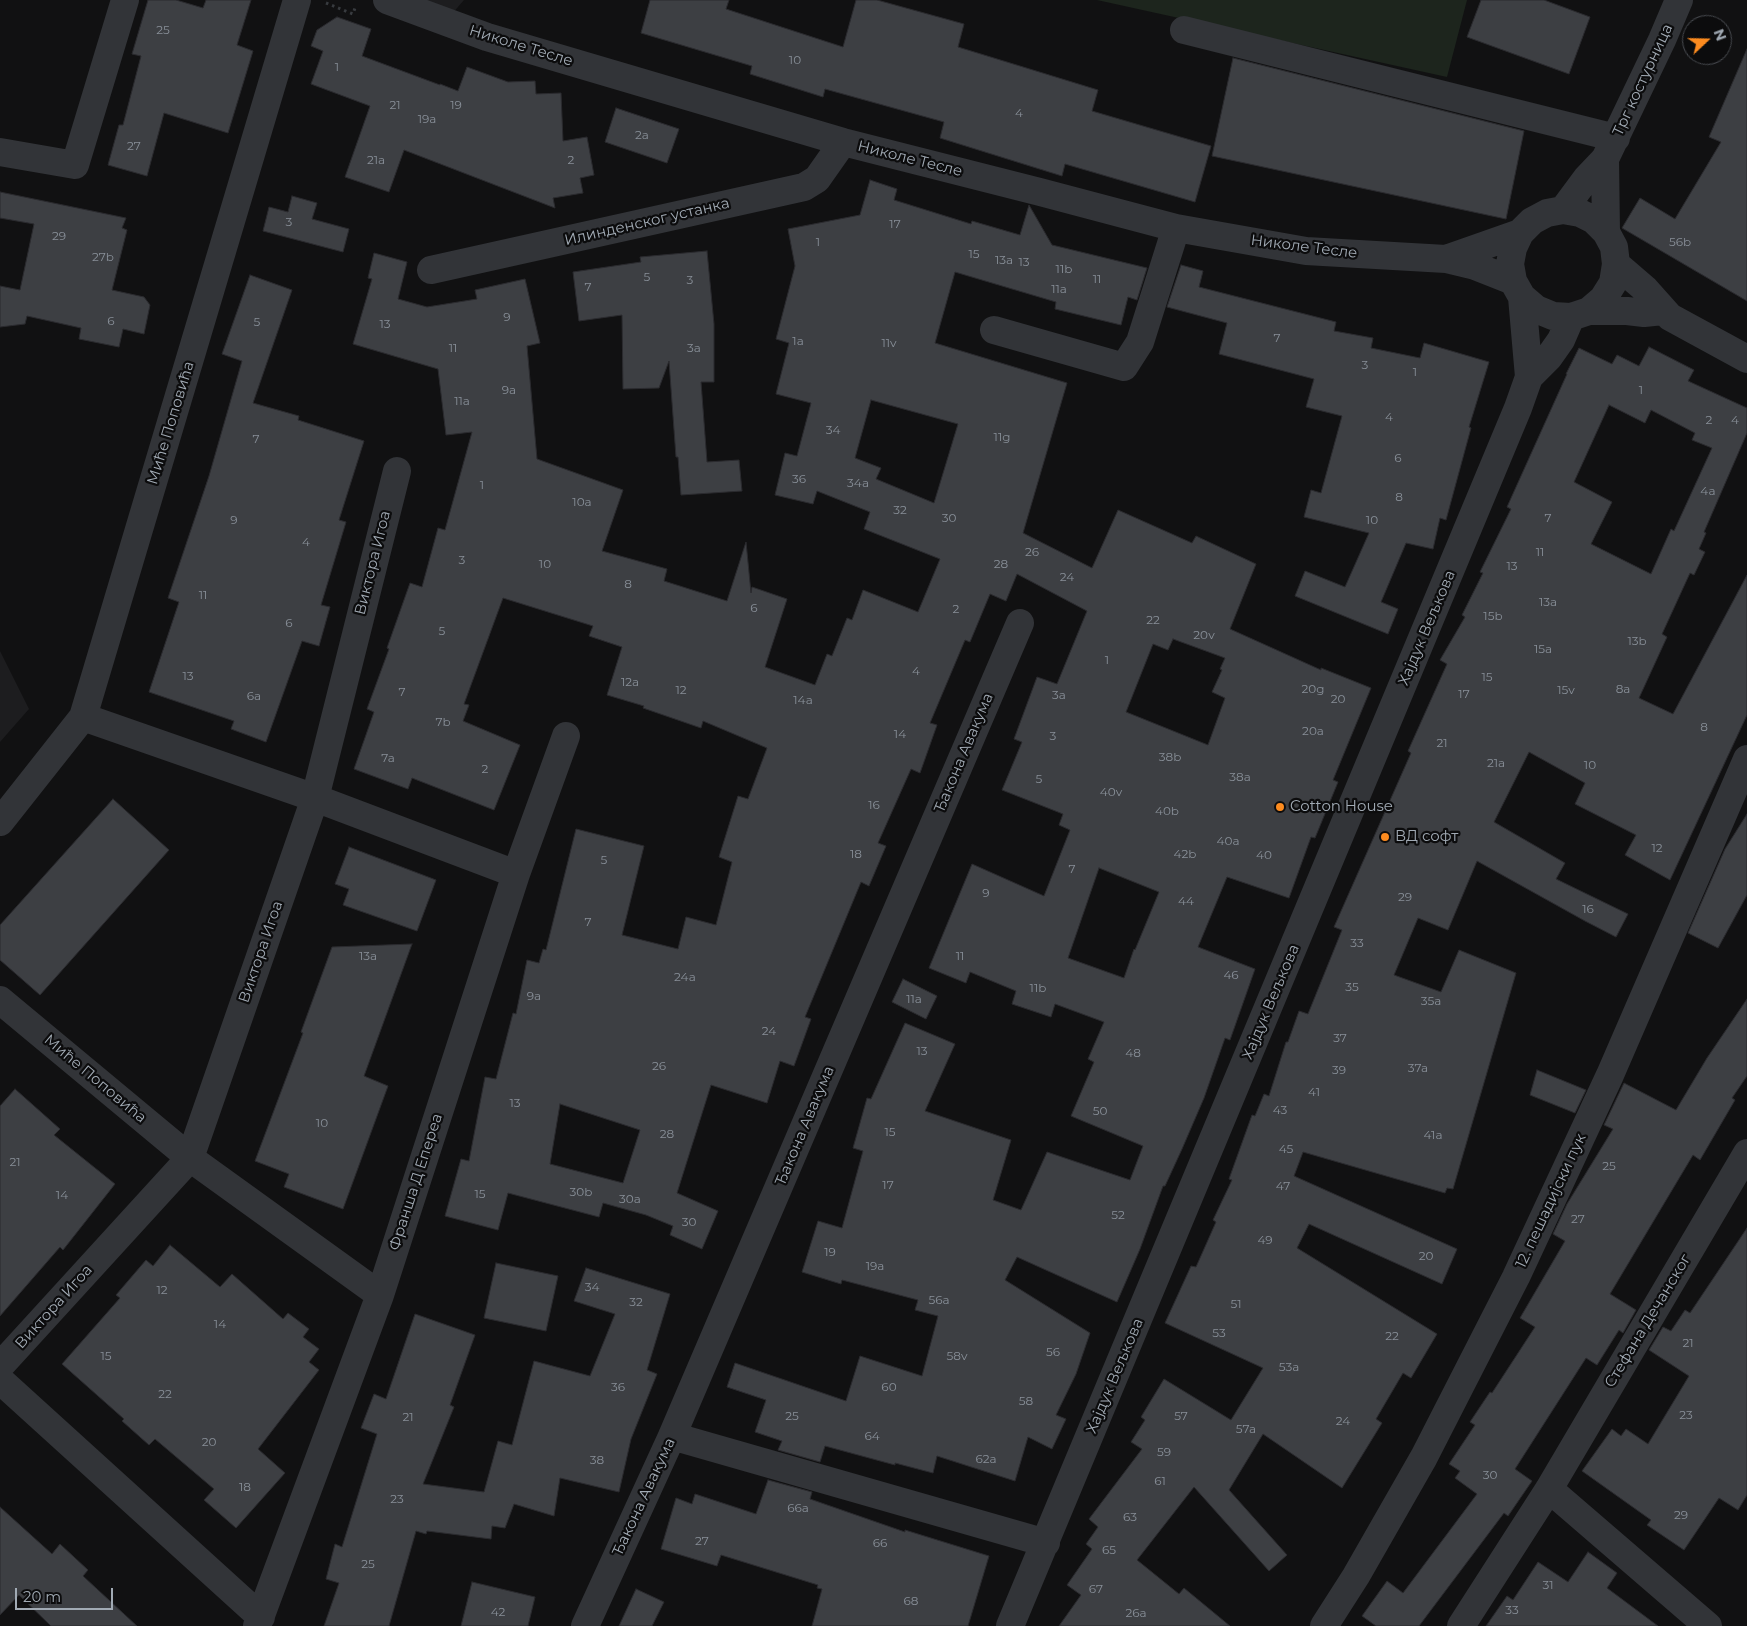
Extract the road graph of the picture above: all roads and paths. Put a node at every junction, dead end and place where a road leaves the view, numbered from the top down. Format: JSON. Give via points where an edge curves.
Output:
{"nodes":[{"id":1,"x":125,"y":0,"type":"edge"},
{"id":2,"x":297,"y":0,"type":"edge"},
{"id":3,"x":318,"y":0,"type":"edge"},
{"id":4,"x":358,"y":0,"type":"edge"},
{"id":5,"x":387,"y":0,"type":"edge"},
{"id":6,"x":1679,"y":0,"type":"edge"},
{"id":7,"x":1184,"y":30,"type":"dead end"},
{"id":8,"x":843,"y":142,"type":"junction"},
{"id":9,"x":1611,"y":148,"type":"junction"},
{"id":10,"x":0,"y":152,"type":"edge"},
{"id":11,"x":1563,"y":210,"type":"junction"},
{"id":12,"x":1176,"y":228,"type":"junction"},
{"id":13,"x":1606,"y":232,"type":"junction"},
{"id":14,"x":1520,"y":233,"type":"junction"},
{"id":15,"x":1446,"y":259,"type":"junction"},
{"id":16,"x":1616,"y":264,"type":"junction"},
{"id":17,"x":431,"y":270,"type":"dead end"},
{"id":18,"x":1518,"y":289,"type":"junction"},
{"id":19,"x":1663,"y":312,"type":"junction"},
{"id":20,"x":1580,"y":314,"type":"junction"},
{"id":21,"x":994,"y":330,"type":"dead end"},
{"id":22,"x":1747,"y":360,"type":"edge"},
{"id":23,"x":1529,"y":376,"type":"junction"},
{"id":24,"x":397,"y":471,"type":"dead end"},
{"id":25,"x":1020,"y":623,"type":"dead end"},
{"id":26,"x":84,"y":717,"type":"junction"},
{"id":27,"x":566,"y":736,"type":"dead end"},
{"id":28,"x":1747,"y":759,"type":"edge"},
{"id":29,"x":315,"y":798,"type":"junction"},
{"id":30,"x":0,"y":822,"type":"edge"},
{"id":31,"x":516,"y":874,"type":"junction"},
{"id":32,"x":0,"y":1000,"type":"edge"},
{"id":33,"x":1747,"y":1153,"type":"edge"},
{"id":34,"x":190,"y":1158,"type":"junction"},
{"id":35,"x":380,"y":1295,"type":"junction"},
{"id":36,"x":0,"y":1366,"type":"edge"},
{"id":37,"x":0,"y":1380,"type":"edge"},
{"id":38,"x":672,"y":1436,"type":"junction"},
{"id":39,"x":1549,"y":1489,"type":"junction"},
{"id":40,"x":1046,"y":1543,"type":"junction"},
{"id":41,"x":259,"y":1621,"type":"edge"},
{"id":42,"x":1705,"y":1624,"type":"edge"},
{"id":43,"x":585,"y":1626,"type":"edge"},
{"id":44,"x":1010,"y":1626,"type":"edge"},
{"id":45,"x":1324,"y":1626,"type":"edge"},
{"id":46,"x":1461,"y":1626,"type":"edge"}],
"edges":[{"from":1,"to":10,"type":"street","via":[[75,165]]},
{"from":2,"to":26,"type":"street","name":"Миће Поповића"},
{"from":3,"to":4,"type":"path","via":[[353,14]]},
{"from":5,"to":8,"type":"street","name":"Николе Тесле","via":[[487,37]]},
{"from":6,"to":9,"type":"street","name":"Трг костурница"},
{"from":7,"to":9,"type":"street"},
{"from":8,"to":12,"type":"street","name":"Николе Тесле"},
{"from":8,"to":17,"type":"street","name":"Илинденског устанка","via":[[817,179],[804,187]]},
{"from":9,"to":11,"type":"street","name":"Трг костурница"},
{"from":9,"to":13,"type":"street","name":"Трг костурница"},
{"from":11,"to":13,"type":"street","via":[[1594,220]]},
{"from":11,"to":14,"type":"street","via":[[1547,213],[1532,221]]},
{"from":12,"to":15,"type":"street","name":"Николе Тесле","via":[[1306,250]]},
{"from":12,"to":21,"type":"street","via":[[1140,342],[1124,366]]},
{"from":13,"to":16,"type":"street","via":[[1614,247]]},
{"from":14,"to":15,"type":"street","name":"Николе Тесле"},
{"from":14,"to":18,"type":"street","via":[[1512,248],[1510,264]]},
{"from":15,"to":18,"type":"street","name":"Николе Тесле","via":[[1475,266]]},
{"from":16,"to":19,"type":"street","via":[[1645,289]]},
{"from":16,"to":20,"type":"street","via":[[1613,284],[1604,299]]},
{"from":18,"to":20,"type":"street","via":[[1536,309],[1545,313],[1553,316]]},
{"from":18,"to":23,"type":"street","name":"Хајдук Вељкова"},
{"from":19,"to":20,"type":"street"},
{"from":19,"to":22,"type":"street"},
{"from":20,"to":23,"type":"street","name":"Хајдук Вељкова","via":[[1549,358]]},
{"from":23,"to":40,"type":"street","name":"Хајдук Вељкова"},
{"from":24,"to":29,"type":"street","name":"Виктора Игоа"},
{"from":25,"to":38,"type":"street","name":"Ђакона Авакума"},
{"from":26,"to":29,"type":"street"},
{"from":26,"to":30,"type":"street","name":"Миће Поповића"},
{"from":27,"to":31,"type":"street","name":"Франша Д Епереа"},
{"from":28,"to":45,"type":"street","name":"12. пешадијски пук","via":[[1610,1075],[1516,1277],[1424,1457]]},
{"from":29,"to":31,"type":"street"},
{"from":29,"to":34,"type":"street","name":"Виктора Игоа"},
{"from":31,"to":35,"type":"street","name":"Франша Д Епереа"},
{"from":32,"to":34,"type":"street","name":"Миће Поповића"},
{"from":33,"to":39,"type":"street","name":"Стефана Дечанског"},
{"from":34,"to":35,"type":"street","name":"Миће Поповића"},
{"from":34,"to":36,"type":"street","name":"Виктора Игоа"},
{"from":35,"to":41,"type":"street","name":"Франша Д Епереа"},
{"from":37,"to":41,"type":"street"},
{"from":38,"to":40,"type":"street"},
{"from":38,"to":43,"type":"street","name":"Ђакона Авакума"},
{"from":39,"to":42,"type":"street"},
{"from":39,"to":46,"type":"street","name":"Стефана Дечанског"},
{"from":40,"to":44,"type":"street","name":"Хајдук Вељкова"}]}
